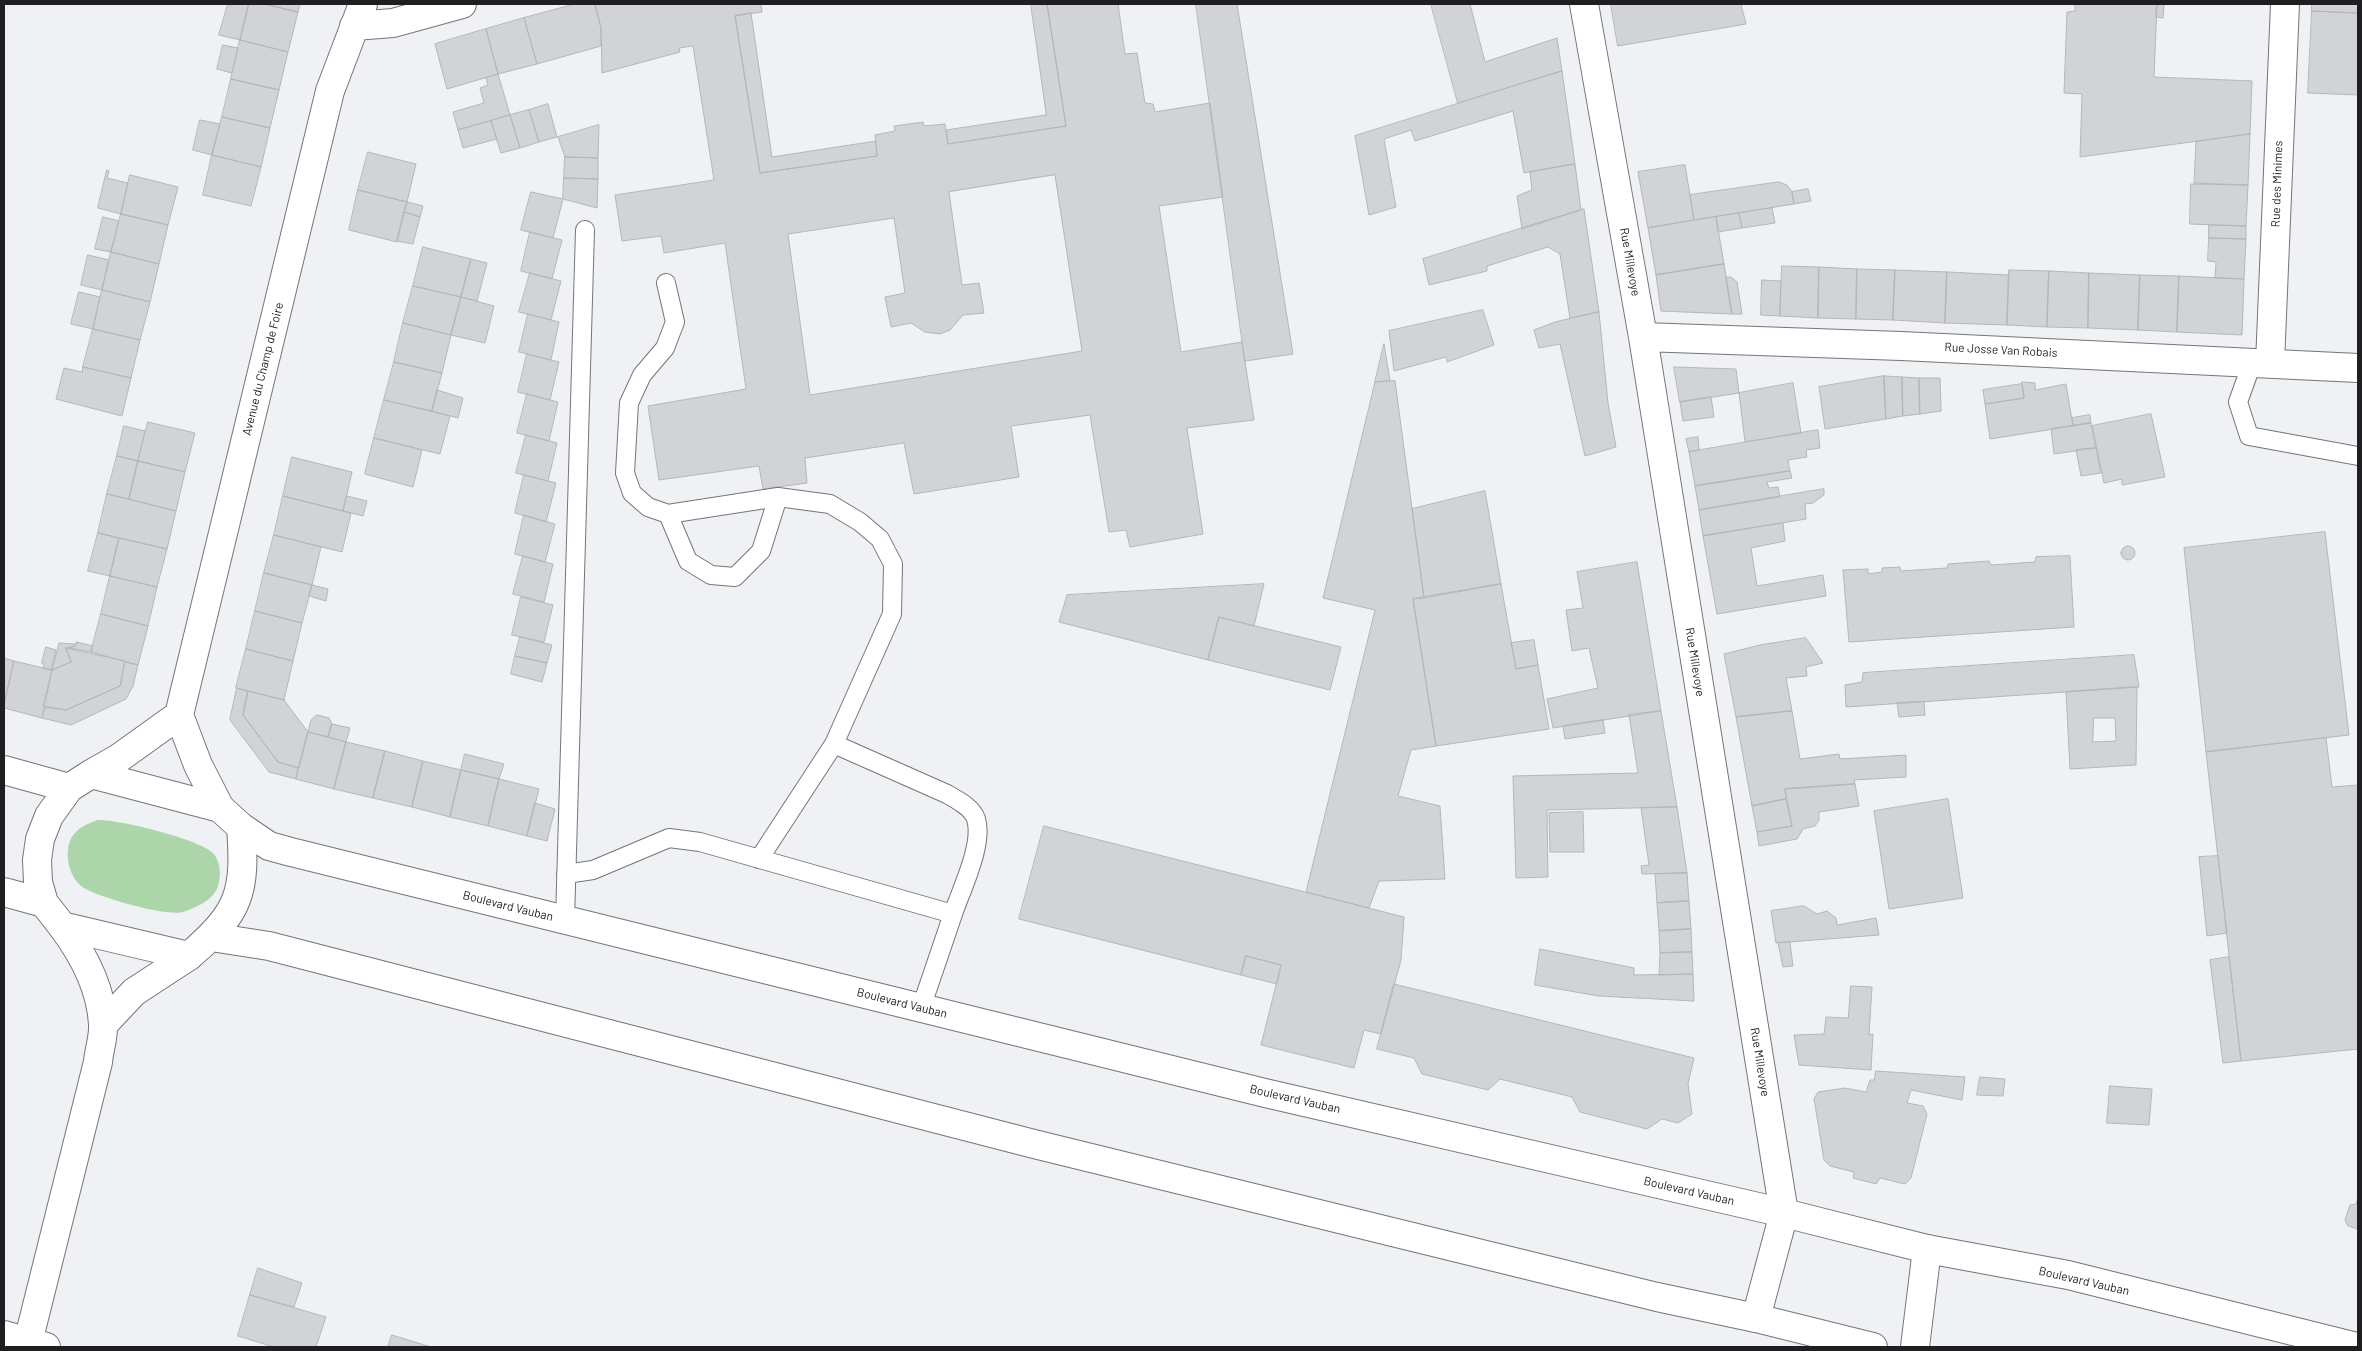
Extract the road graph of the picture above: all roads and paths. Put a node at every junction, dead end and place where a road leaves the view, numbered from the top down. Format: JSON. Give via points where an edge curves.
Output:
{"nodes":[{"id":1,"x":462,"y":4,"type":"edge"},
{"id":2,"x":1584,"y":4,"type":"edge"},
{"id":3,"x":2285,"y":4,"type":"edge"},
{"id":4,"x":358,"y":15,"type":"edge"},
{"id":5,"x":584,"y":230,"type":"dead end"},
{"id":6,"x":666,"y":283,"type":"dead end"},
{"id":7,"x":1643,"y":337,"type":"junction"},
{"id":8,"x":2261,"y":363,"type":"junction"},
{"id":9,"x":2358,"y":368,"type":"edge"},
{"id":10,"x":2358,"y":456,"type":"edge"},
{"id":11,"x":778,"y":497,"type":"junction"},
{"id":12,"x":668,"y":514,"type":"junction"},
{"id":13,"x":179,"y":715,"type":"junction"},
{"id":14,"x":834,"y":744,"type":"junction"},
{"id":15,"x":4,"y":770,"type":"edge"},
{"id":16,"x":80,"y":781,"type":"junction"},
{"id":17,"x":220,"y":808,"type":"junction"},
{"id":18,"x":240,"y":827,"type":"junction"},
{"id":19,"x":759,"y":859,"type":"junction"},
{"id":20,"x":566,"y":874,"type":"junction"},
{"id":21,"x":4,"y":892,"type":"edge"},
{"id":22,"x":44,"y":903,"type":"junction"},
{"id":23,"x":952,"y":914,"type":"junction"},
{"id":24,"x":565,"y":920,"type":"junction"},
{"id":25,"x":62,"y":926,"type":"junction"},
{"id":26,"x":212,"y":937,"type":"junction"},
{"id":27,"x":189,"y":956,"type":"junction"},
{"id":28,"x":921,"y":1008,"type":"junction"},
{"id":29,"x":103,"y":1025,"type":"junction"},
{"id":30,"x":1784,"y":1213,"type":"junction"},
{"id":31,"x":1927,"y":1249,"type":"junction"},
{"id":32,"x":1756,"y":1318,"type":"junction"},
{"id":33,"x":26,"y":1341,"type":"edge"},
{"id":34,"x":1872,"y":1347,"type":"edge"},
{"id":35,"x":1915,"y":1347,"type":"edge"},
{"id":36,"x":2357,"y":1347,"type":"edge"}],
"edges":[{"from":1,"to":4,"type":"main road","via":[[393,23]]},
{"from":2,"to":7,"type":"main road","name":"Rue Millevoye"},
{"from":3,"to":8,"type":"main road","name":"Rue des Minimes"},
{"from":4,"to":13,"type":"main road","name":"Avenue du Champ de Foire","via":[[330,91]]},
{"from":5,"to":20,"type":"lane"},
{"from":6,"to":12,"type":"lane","via":[[676,322],[665,348],[642,375],[628,403],[625,473],[632,493],[648,508]]},
{"from":7,"to":8,"type":"main road","name":"Rue Josse Van Robais"},
{"from":7,"to":30,"type":"main road","name":"Rue Millevoye"},
{"from":8,"to":9,"type":"main road","name":"Rue Josse Van Robais"},
{"from":8,"to":10,"type":"lane","via":[[2238,402],[2249,436]]},
{"from":11,"to":12,"type":"lane"},
{"from":11,"to":12,"type":"lane","via":[[761,551],[735,577],[711,575],[688,561]]},
{"from":11,"to":14,"type":"lane","via":[[830,504],[880,539],[893,564],[892,614]]},
{"from":13,"to":16,"type":"main road"},
{"from":13,"to":17,"type":"main road","via":[[198,765]]},
{"from":14,"to":19,"type":"lane"},
{"from":14,"to":23,"type":"lane","via":[[947,794],[963,803],[976,818],[978,841]]},
{"from":15,"to":16,"type":"main road"},
{"from":16,"to":17,"type":"main road"},
{"from":16,"to":22,"type":"main road","via":[[49,816],[40,839],[38,882]]},
{"from":17,"to":18,"type":"main road","name":"Boulevard Vauban"},
{"from":18,"to":24,"type":"main road","name":"Boulevard Vauban","via":[[269,846]]},
{"from":18,"to":26,"type":"main road","via":[[243,860],[238,900],[230,916]]},
{"from":19,"to":20,"type":"lane","via":[[700,842],[669,838],[593,870]]},
{"from":19,"to":23,"type":"lane"},
{"from":20,"to":24,"type":"lane"},
{"from":21,"to":22,"type":"main road"},
{"from":22,"to":25,"type":"main road"},
{"from":23,"to":28,"type":"lane"},
{"from":24,"to":28,"type":"main road","name":"Boulevard Vauban"},
{"from":25,"to":27,"type":"main road"},
{"from":25,"to":29,"type":"main road","via":[[82,952],[97,991]]},
{"from":26,"to":27,"type":"main road"},
{"from":26,"to":32,"type":"main road","via":[[269,946],[1016,1140],[1657,1297]]},
{"from":27,"to":29,"type":"main road","via":[[134,992]]},
{"from":28,"to":30,"type":"main road","name":"Boulevard Vauban"},
{"from":29,"to":33,"type":"main road","via":[[98,1062]]},
{"from":30,"to":31,"type":"main road","name":"Boulevard Vauban"},
{"from":30,"to":32,"type":"main road","name":"Rue Millevoye"},
{"from":31,"to":35,"type":"main road"},
{"from":31,"to":36,"type":"main road","name":"Boulevard Vauban","via":[[2068,1275]]},
{"from":32,"to":34,"type":"main road"}]}
